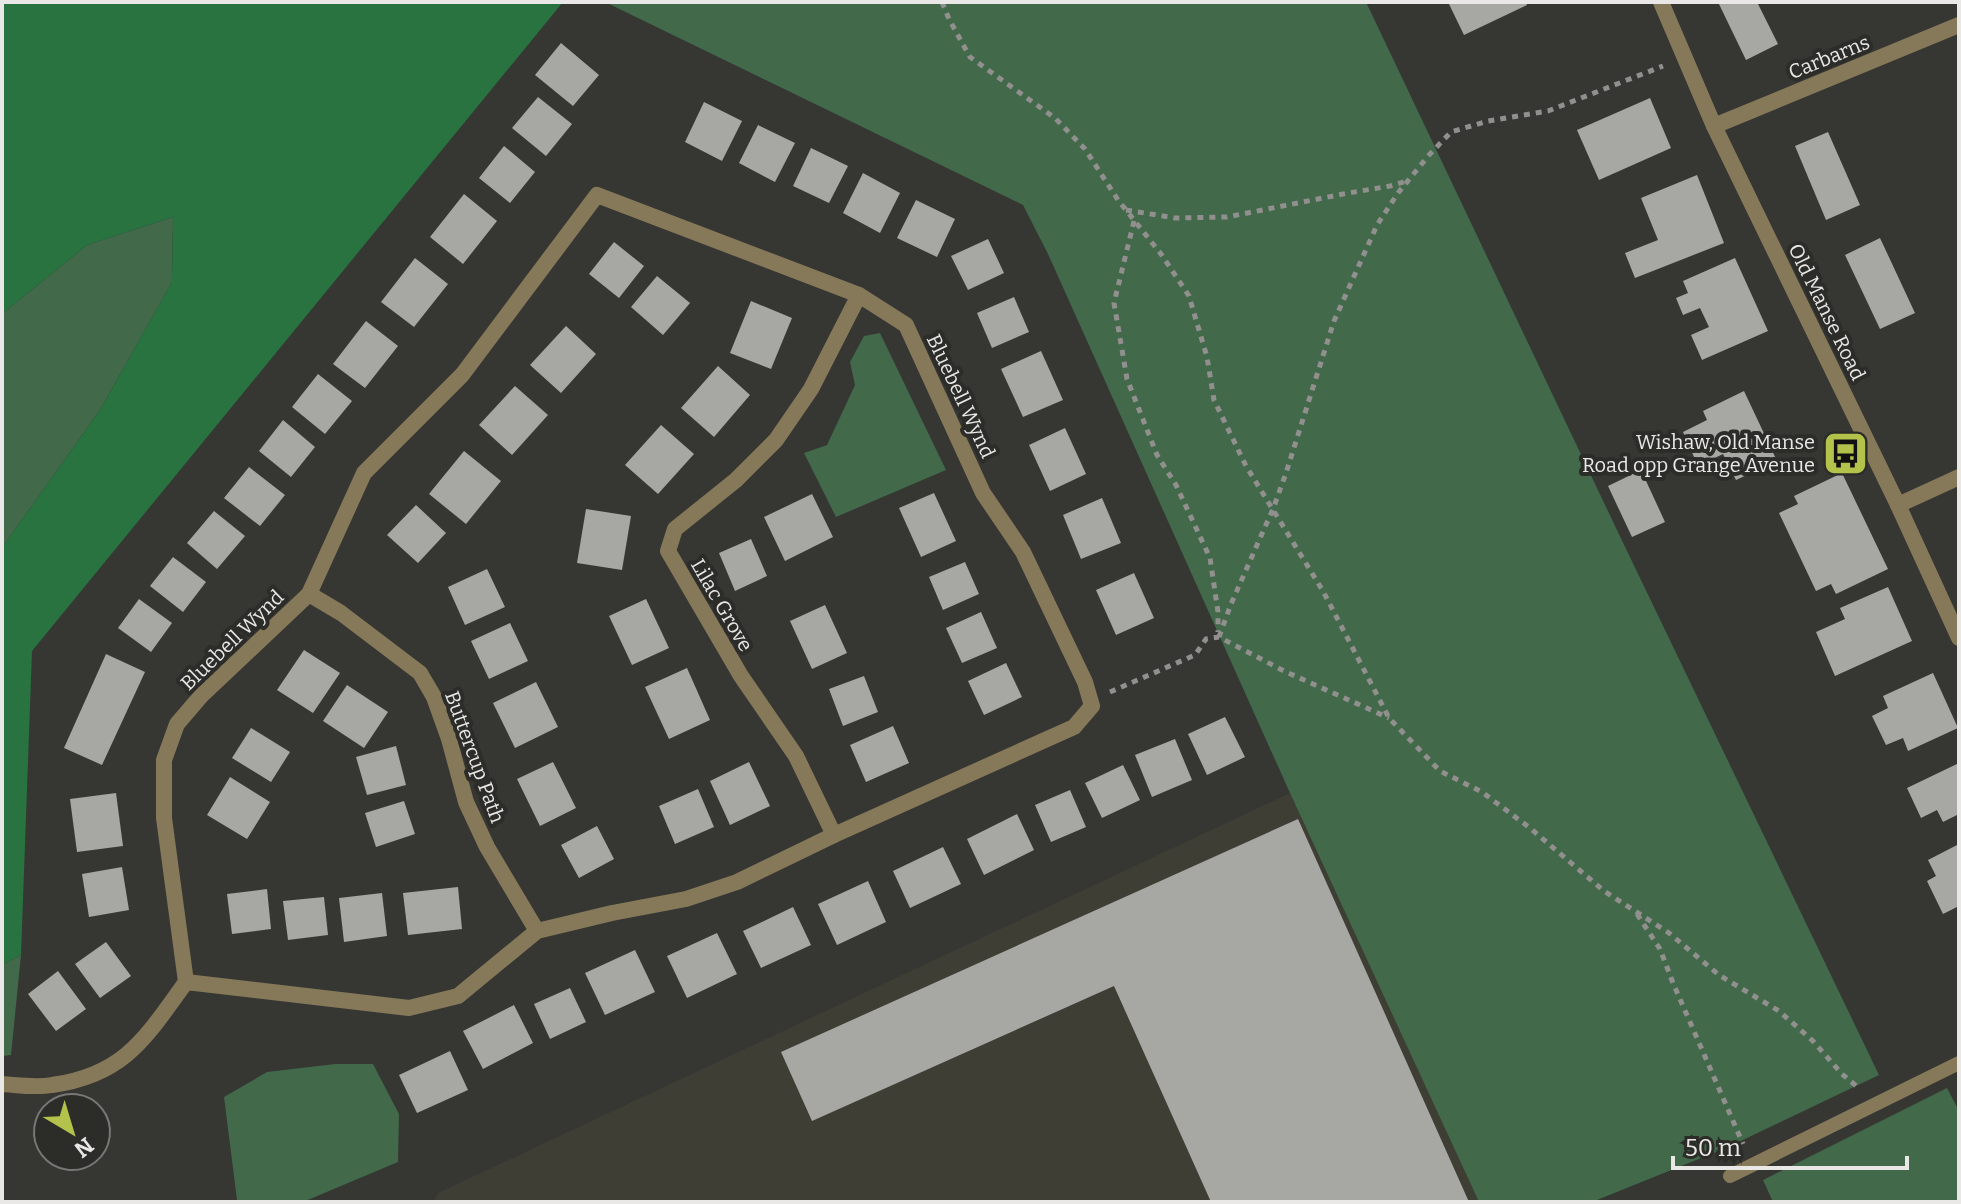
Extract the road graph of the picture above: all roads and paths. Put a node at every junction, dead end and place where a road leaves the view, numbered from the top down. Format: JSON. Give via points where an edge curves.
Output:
{"nodes":[{"id":1,"x":942,"y":2,"type":"edge"},
{"id":2,"x":1661,"y":2,"type":"edge"},
{"id":3,"x":1959,"y":25,"type":"edge"},
{"id":4,"x":1686,"y":57,"type":"junction"},
{"id":5,"x":1714,"y":126,"type":"junction"},
{"id":6,"x":1408,"y":181,"type":"junction"},
{"id":7,"x":1126,"y":210,"type":"junction"},
{"id":8,"x":1134,"y":220,"type":"junction"},
{"id":9,"x":859,"y":295,"type":"junction"},
{"id":10,"x":1959,"y":477,"type":"edge"},
{"id":11,"x":1898,"y":505,"type":"junction"},
{"id":12,"x":1273,"y":509,"type":"junction"},
{"id":13,"x":309,"y":594,"type":"junction"},
{"id":14,"x":1219,"y":637,"type":"junction"},
{"id":15,"x":1959,"y":638,"type":"edge"},
{"id":16,"x":1090,"y":701,"type":"junction"},
{"id":17,"x":1389,"y":718,"type":"junction"},
{"id":18,"x":834,"y":835,"type":"junction"},
{"id":19,"x":1634,"y":910,"type":"junction"},
{"id":20,"x":537,"y":931,"type":"junction"},
{"id":21,"x":186,"y":982,"type":"junction"},
{"id":22,"x":1959,"y":1063,"type":"edge"},
{"id":23,"x":2,"y":1084,"type":"edge"},
{"id":24,"x":1878,"y":1103,"type":"junction"},
{"id":25,"x":1752,"y":1164,"type":"junction"},
{"id":26,"x":1730,"y":1176,"type":"dead end"}],
"edges":[{"from":1,"to":7,"type":"path","via":[[970,57],[1055,118],[1085,149]]},
{"from":2,"to":4,"type":"street","name":"Old Manse Road"},
{"from":3,"to":5,"type":"street","name":"Carbarns"},
{"from":4,"to":5,"type":"street","name":"Old Manse Road"},
{"from":4,"to":6,"type":"path","via":[[1548,111],[1451,132]]},
{"from":5,"to":11,"type":"street","name":"Old Manse Road"},
{"from":6,"to":7,"type":"path","via":[[1227,217],[1175,218]]},
{"from":6,"to":12,"type":"path","via":[[1377,225],[1334,321]]},
{"from":7,"to":8,"type":"path"},
{"from":8,"to":12,"type":"path","via":[[1189,296],[1214,400]]},
{"from":8,"to":14,"type":"path","via":[[1114,303],[1127,379],[1157,455],[1210,558]]},
{"from":9,"to":13,"type":"street","name":"Bluebell Wynd","via":[[597,195],[462,375],[364,473]]},
{"from":9,"to":16,"type":"street","name":"Bluebell Wynd","via":[[906,325],[983,493],[1023,552]]},
{"from":9,"to":18,"type":"street","name":"Lilac Grove","via":[[811,389],[776,440],[675,529],[668,551],[741,676],[796,756]]},
{"from":10,"to":11,"type":"street"},
{"from":11,"to":15,"type":"street","name":"Old Manse Road"},
{"from":12,"to":14,"type":"path"},
{"from":12,"to":17,"type":"path"},
{"from":13,"to":20,"type":"street","name":"Buttercup Path","via":[[420,673],[449,739],[466,802]]},
{"from":13,"to":21,"type":"street","name":"Bluebell Wynd","via":[[201,696],[177,724],[164,760],[164,818]]},
{"from":14,"to":16,"type":"path","via":[[1206,639],[1195,655]]},
{"from":14,"to":17,"type":"path"},
{"from":16,"to":18,"type":"street","via":[[1092,706],[1074,727]]},
{"from":17,"to":19,"type":"path","via":[[1440,771],[1482,792]]},
{"from":18,"to":20,"type":"street","via":[[737,882],[686,899]]},
{"from":19,"to":24,"type":"path","via":[[1719,975],[1779,1011]]},
{"from":19,"to":25,"type":"path","via":[[1660,949]]},
{"from":20,"to":21,"type":"street","via":[[458,996],[409,1008]]},
{"from":21,"to":23,"type":"street","via":[[147,1036],[117,1063],[87,1078],[49,1086]]},
{"from":22,"to":24,"type":"lane"},
{"from":24,"to":25,"type":"lane"},
{"from":25,"to":26,"type":"lane"}]}
